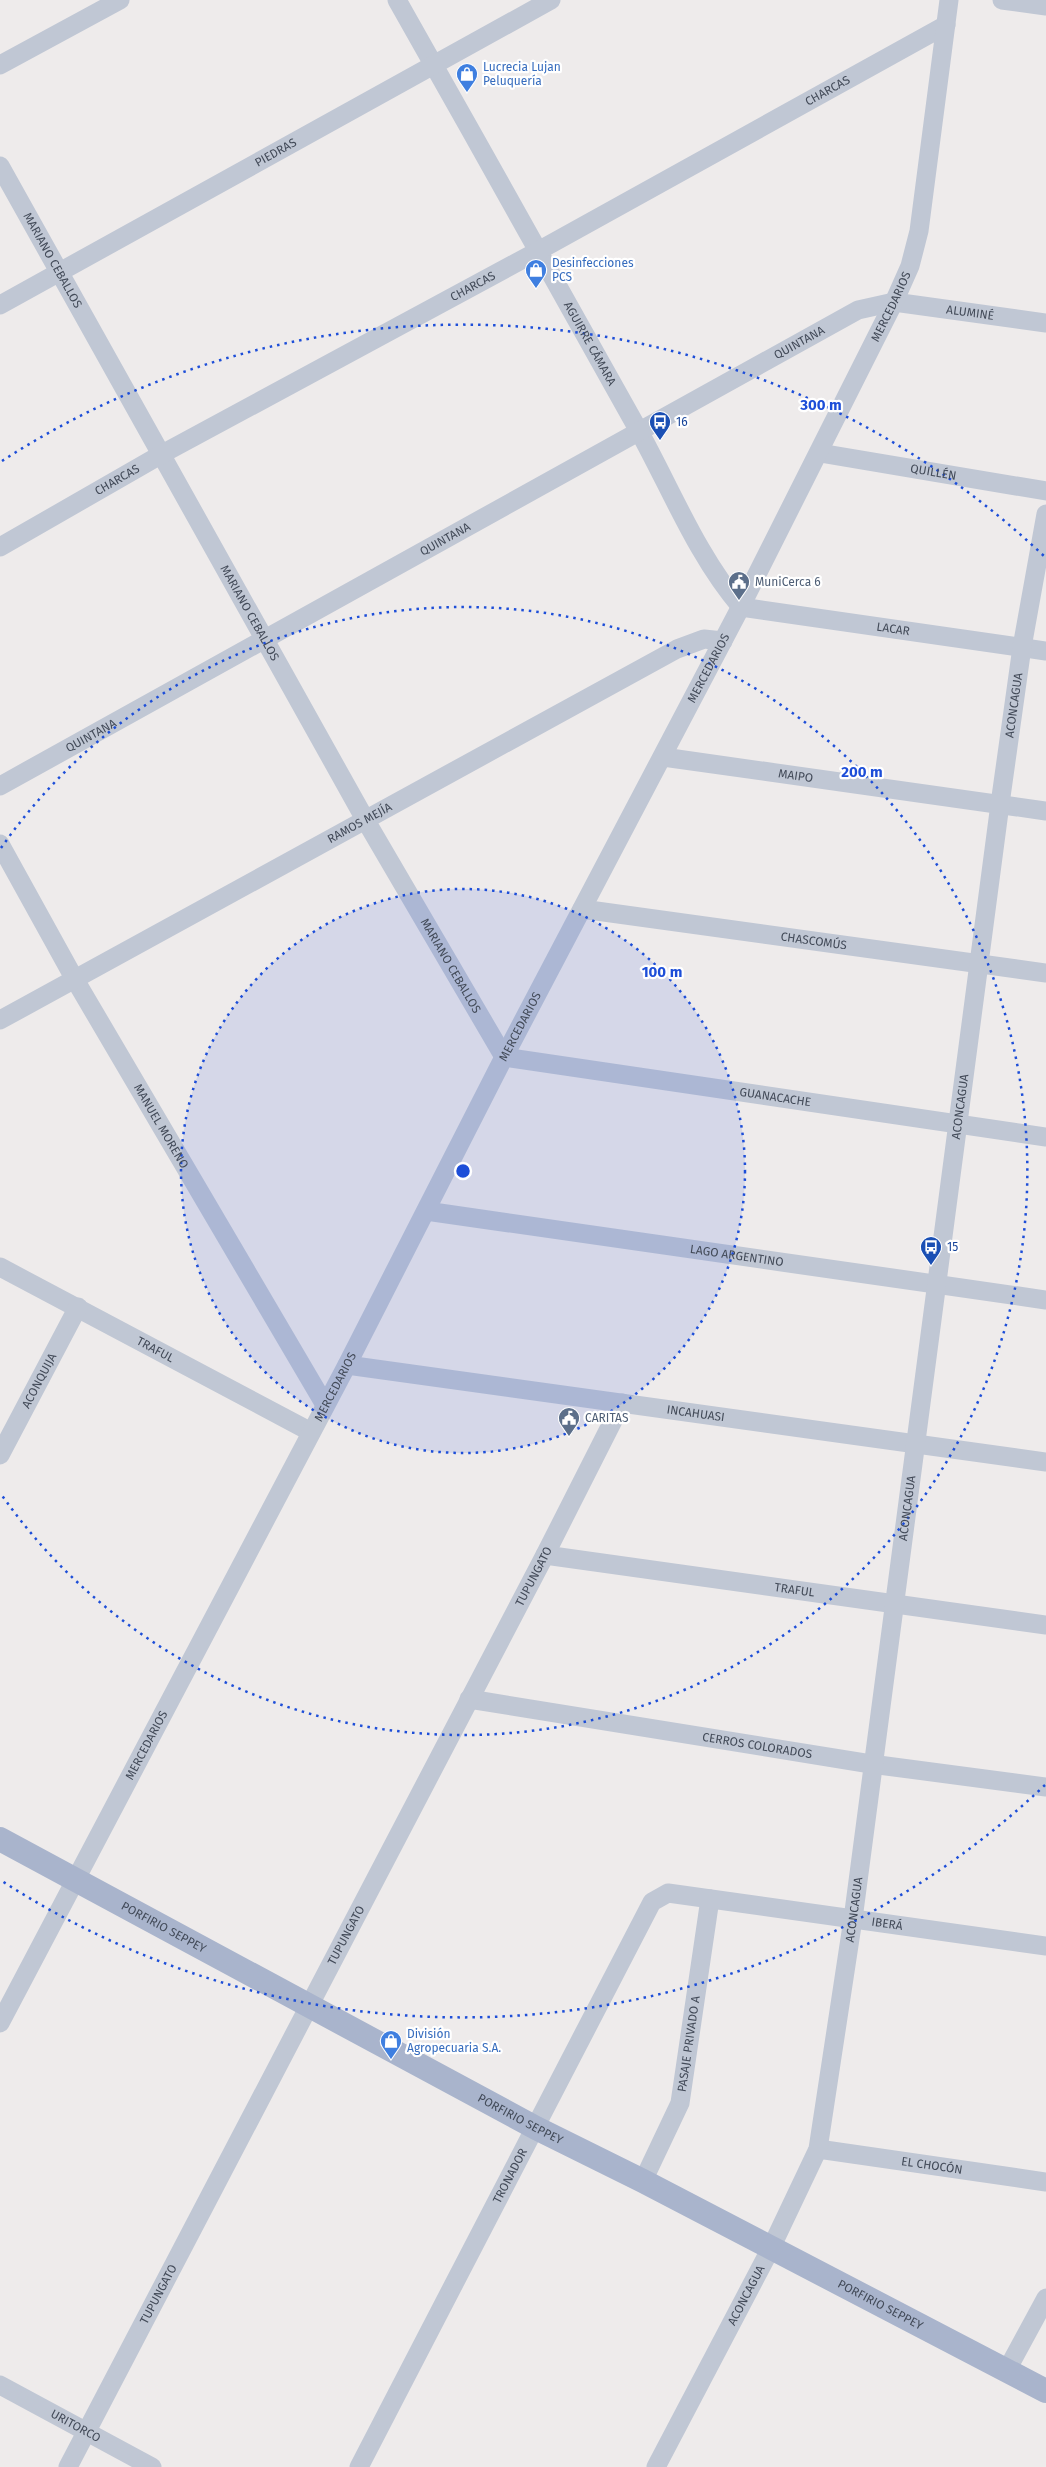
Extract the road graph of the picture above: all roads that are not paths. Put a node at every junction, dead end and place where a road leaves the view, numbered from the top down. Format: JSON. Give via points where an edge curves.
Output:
{"nodes":[{"id":1,"x":120,"y":0,"type":"edge"},
{"id":2,"x":397,"y":0,"type":"edge"},
{"id":3,"x":551,"y":0,"type":"edge"},
{"id":4,"x":949,"y":0,"type":"edge"},
{"id":5,"x":1002,"y":0,"type":"edge"},
{"id":6,"x":1046,"y":6,"type":"edge"},
{"id":7,"x":946,"y":25,"type":"junction"},
{"id":8,"x":0,"y":65,"type":"edge"},
{"id":9,"x":434,"y":65,"type":"junction"},
{"id":10,"x":0,"y":166,"type":"edge"},
{"id":11,"x":538,"y":251,"type":"junction"},
{"id":12,"x":60,"y":272,"type":"junction"},
{"id":13,"x":894,"y":302,"type":"junction"},
{"id":14,"x":0,"y":305,"type":"edge"},
{"id":15,"x":1046,"y":323,"type":"edge"},
{"id":16,"x":639,"y":430,"type":"junction"},
{"id":17,"x":820,"y":453,"type":"junction"},
{"id":18,"x":162,"y":454,"type":"junction"},
{"id":19,"x":1046,"y":491,"type":"edge"},
{"id":20,"x":1046,"y":514,"type":"edge"},
{"id":21,"x":0,"y":547,"type":"edge"},
{"id":22,"x":741,"y":607,"type":"junction"},
{"id":23,"x":264,"y":638,"type":"junction"},
{"id":24,"x":723,"y":641,"type":"junction"},
{"id":25,"x":1022,"y":647,"type":"junction"},
{"id":26,"x":1046,"y":651,"type":"edge"},
{"id":27,"x":663,"y":757,"type":"junction"},
{"id":28,"x":0,"y":786,"type":"edge"},
{"id":29,"x":1000,"y":804,"type":"junction"},
{"id":30,"x":1046,"y":810,"type":"edge"},
{"id":31,"x":366,"y":821,"type":"junction"},
{"id":32,"x":0,"y":844,"type":"edge"},
{"id":33,"x":582,"y":909,"type":"junction"},
{"id":34,"x":978,"y":964,"type":"junction"},
{"id":35,"x":1046,"y":973,"type":"edge"},
{"id":36,"x":74,"y":978,"type":"junction"},
{"id":37,"x":0,"y":1020,"type":"edge"},
{"id":38,"x":504,"y":1057,"type":"junction"},
{"id":39,"x":958,"y":1125,"type":"junction"},
{"id":40,"x":1046,"y":1137,"type":"edge"},
{"id":41,"x":426,"y":1212,"type":"junction"},
{"id":42,"x":0,"y":1267,"type":"edge"},
{"id":43,"x":936,"y":1285,"type":"junction"},
{"id":44,"x":1046,"y":1300,"type":"edge"},
{"id":45,"x":78,"y":1306,"type":"junction"},
{"id":46,"x":347,"y":1364,"type":"junction"},
{"id":47,"x":622,"y":1402,"type":"junction"},
{"id":48,"x":325,"y":1405,"type":"junction"},
{"id":49,"x":311,"y":1432,"type":"junction"},
{"id":50,"x":916,"y":1444,"type":"junction"},
{"id":51,"x":0,"y":1456,"type":"edge"},
{"id":52,"x":1046,"y":1462,"type":"edge"},
{"id":53,"x":545,"y":1555,"type":"junction"},
{"id":54,"x":893,"y":1604,"type":"junction"},
{"id":55,"x":1046,"y":1625,"type":"edge"},
{"id":56,"x":469,"y":1699,"type":"junction"},
{"id":57,"x":871,"y":1764,"type":"junction"},
{"id":58,"x":1046,"y":1787,"type":"edge"},
{"id":59,"x":0,"y":1839,"type":"edge"},
{"id":60,"x":76,"y":1879,"type":"junction"},
{"id":61,"x":668,"y":1893,"type":"joint"},
{"id":62,"x":710,"y":1899,"type":"junction"},
{"id":63,"x":853,"y":1919,"type":"junction"},
{"id":64,"x":1046,"y":1946,"type":"edge"},
{"id":65,"x":310,"y":2005,"type":"junction"},
{"id":66,"x":0,"y":2023,"type":"edge"},
{"id":67,"x":536,"y":2128,"type":"junction"},
{"id":68,"x":818,"y":2149,"type":"junction"},
{"id":69,"x":643,"y":2181,"type":"junction"},
{"id":70,"x":1046,"y":2182,"type":"edge"},
{"id":71,"x":771,"y":2248,"type":"junction"},
{"id":72,"x":1046,"y":2298,"type":"edge"},
{"id":73,"x":1007,"y":2370,"type":"junction"},
{"id":74,"x":0,"y":2385,"type":"edge"},
{"id":75,"x":1046,"y":2391,"type":"edge"},
{"id":76,"x":87,"y":2432,"type":"junction"},
{"id":77,"x":68,"y":2467,"type":"edge"},
{"id":78,"x":152,"y":2467,"type":"edge"},
{"id":79,"x":359,"y":2467,"type":"edge"},
{"id":80,"x":656,"y":2467,"type":"edge"}],
"edges":[{"from":1,"to":8,"type":"street"},
{"from":2,"to":9,"type":"street","name":"AGUIRRE CÁMARA"},
{"from":3,"to":9,"type":"street","name":"PIEDRAS"},
{"from":4,"to":7,"type":"street","name":"MERCEDARIOS"},
{"from":5,"to":6,"type":"street"},
{"from":7,"to":11,"type":"street","name":"CHARCAS"},
{"from":7,"to":13,"type":"street","name":"MERCEDARIOS","via":[[919,232],[910,266]]},
{"from":9,"to":11,"type":"street","name":"AGUIRRE CÁMARA"},
{"from":9,"to":12,"type":"street","name":"PIEDRAS"},
{"from":10,"to":12,"type":"street","name":"MARIANO CEBALLOS"},
{"from":11,"to":16,"type":"street","name":"AGUIRRE CÁMARA"},
{"from":11,"to":18,"type":"street","name":"CHARCAS"},
{"from":12,"to":14,"type":"street","name":"PIEDRAS"},
{"from":12,"to":18,"type":"street","name":"MARIANO CEBALLOS"},
{"from":13,"to":15,"type":"street","name":"ALUMINÉ"},
{"from":13,"to":16,"type":"street","name":"QUINTANA","via":[[858,310]]},
{"from":13,"to":17,"type":"street","name":"MERCEDARIOS"},
{"from":16,"to":22,"type":"street","name":"AGUIRRE CÁMARA","via":[[723,586]]},
{"from":16,"to":23,"type":"street","name":"QUINTANA"},
{"from":17,"to":19,"type":"street","name":"QUILLÉN"},
{"from":17,"to":22,"type":"street","name":"MERCEDARIOS"},
{"from":18,"to":21,"type":"street","name":"CHARCAS"},
{"from":18,"to":23,"type":"street","name":"MARIANO CEBALLOS"},
{"from":20,"to":25,"type":"street","name":"ACONCAGUA"},
{"from":22,"to":24,"type":"street","name":"MERCEDARIOS"},
{"from":22,"to":25,"type":"street","name":"LACAR"},
{"from":23,"to":28,"type":"street","name":"QUINTANA"},
{"from":23,"to":31,"type":"street","name":"MARIANO CEBALLOS"},
{"from":24,"to":27,"type":"street","name":"MERCEDARIOS"},
{"from":24,"to":31,"type":"street","name":"RAMOS MEJÍA","via":[[704,639],[677,649]]},
{"from":25,"to":26,"type":"street","name":"LACAR"},
{"from":25,"to":29,"type":"street","name":"ACONCAGUA"},
{"from":27,"to":29,"type":"street","name":"MAIPO"},
{"from":27,"to":33,"type":"street","name":"MERCEDARIOS"},
{"from":29,"to":30,"type":"street","name":"MAIPO"},
{"from":29,"to":34,"type":"street","name":"ACONCAGUA"},
{"from":31,"to":36,"type":"street","name":"RAMOS MEJÍA"},
{"from":31,"to":38,"type":"street","name":"MARIANO CEBALLOS"},
{"from":32,"to":36,"type":"street","name":"MANUEL MORENO"},
{"from":33,"to":34,"type":"street","name":"CHASCOMÚS"},
{"from":33,"to":38,"type":"street","name":"MERCEDARIOS"},
{"from":34,"to":35,"type":"street","name":"CHASCOMÚS"},
{"from":34,"to":39,"type":"street","name":"ACONCAGUA"},
{"from":36,"to":37,"type":"street","name":"RAMOS MEJÍA"},
{"from":36,"to":48,"type":"street","name":"MANUEL MORENO"},
{"from":38,"to":39,"type":"street","name":"GUANACACHE"},
{"from":38,"to":41,"type":"street","name":"MERCEDARIOS"},
{"from":39,"to":40,"type":"street","name":"GUANACACHE"},
{"from":39,"to":43,"type":"street","name":"ACONCAGUA"},
{"from":41,"to":43,"type":"street","name":"LAGO ARGENTINO"},
{"from":41,"to":46,"type":"street","name":"MERCEDARIOS"},
{"from":42,"to":45,"type":"street","name":"TRAFUL"},
{"from":43,"to":44,"type":"street","name":"LAGO ARGENTINO"},
{"from":43,"to":50,"type":"street","name":"ACONCAGUA"},
{"from":45,"to":49,"type":"street","name":"TRAFUL"},
{"from":45,"to":51,"type":"street","name":"ACONQUIJA"},
{"from":46,"to":47,"type":"street","name":"INCAHUASI"},
{"from":46,"to":48,"type":"street","name":"MERCEDARIOS"},
{"from":47,"to":50,"type":"street","name":"INCAHUASI"},
{"from":47,"to":53,"type":"street","name":"TUPUNGATO"},
{"from":48,"to":49,"type":"street","name":"MERCEDARIOS"},
{"from":49,"to":60,"type":"street","name":"MERCEDARIOS"},
{"from":50,"to":52,"type":"street","name":"INCAHUASI"},
{"from":50,"to":54,"type":"street","name":"ACONCAGUA"},
{"from":53,"to":54,"type":"street","name":"TRAFUL"},
{"from":53,"to":56,"type":"street","name":"TUPUNGATO"},
{"from":54,"to":55,"type":"street","name":"TRAFUL"},
{"from":54,"to":57,"type":"street","name":"ACONCAGUA"},
{"from":56,"to":57,"type":"street","name":"CERROS COLORADOS"},
{"from":56,"to":65,"type":"street","name":"TUPUNGATO"},
{"from":57,"to":58,"type":"street","name":"CERROS COLORADOS"},
{"from":57,"to":63,"type":"street","name":"ACONCAGUA"},
{"from":59,"to":60,"type":"main road","name":"PORFIRIO SEPPEY"},
{"from":60,"to":65,"type":"main road","name":"PORFIRIO SEPPEY"},
{"from":60,"to":66,"type":"street","name":"MERCEDARIOS"},
{"from":61,"to":62,"type":"street","name":"IBERÁ"},
{"from":61,"to":67,"type":"street","name":"TRONADOR","via":[[652,1902]]},
{"from":62,"to":63,"type":"street","name":"IBERÁ"},
{"from":62,"to":69,"type":"street","name":"PASAJE PRIVADO A","via":[[680,2103]]},
{"from":63,"to":64,"type":"street","name":"IBERÁ"},
{"from":63,"to":68,"type":"street","name":"ACONCAGUA"},
{"from":65,"to":67,"type":"main road","name":"PORFIRIO SEPPEY"},
{"from":65,"to":76,"type":"street","name":"TUPUNGATO"},
{"from":67,"to":69,"type":"main road","name":"PORFIRIO SEPPEY"},
{"from":67,"to":79,"type":"street","name":"TRONADOR"},
{"from":68,"to":70,"type":"street","name":"EL CHOCÓN"},
{"from":68,"to":71,"type":"street","name":"ACONCAGUA"},
{"from":69,"to":71,"type":"main road","name":"PORFIRIO SEPPEY"},
{"from":71,"to":73,"type":"main road","name":"PORFIRIO SEPPEY"},
{"from":71,"to":80,"type":"street","name":"ACONCAGUA"},
{"from":72,"to":73,"type":"street"},
{"from":73,"to":75,"type":"main road","name":"PORFIRIO SEPPEY"},
{"from":74,"to":76,"type":"street","name":"URITORCO"},
{"from":76,"to":77,"type":"street","name":"TUPUNGATO"},
{"from":76,"to":78,"type":"street","name":"URITORCO"}]}
